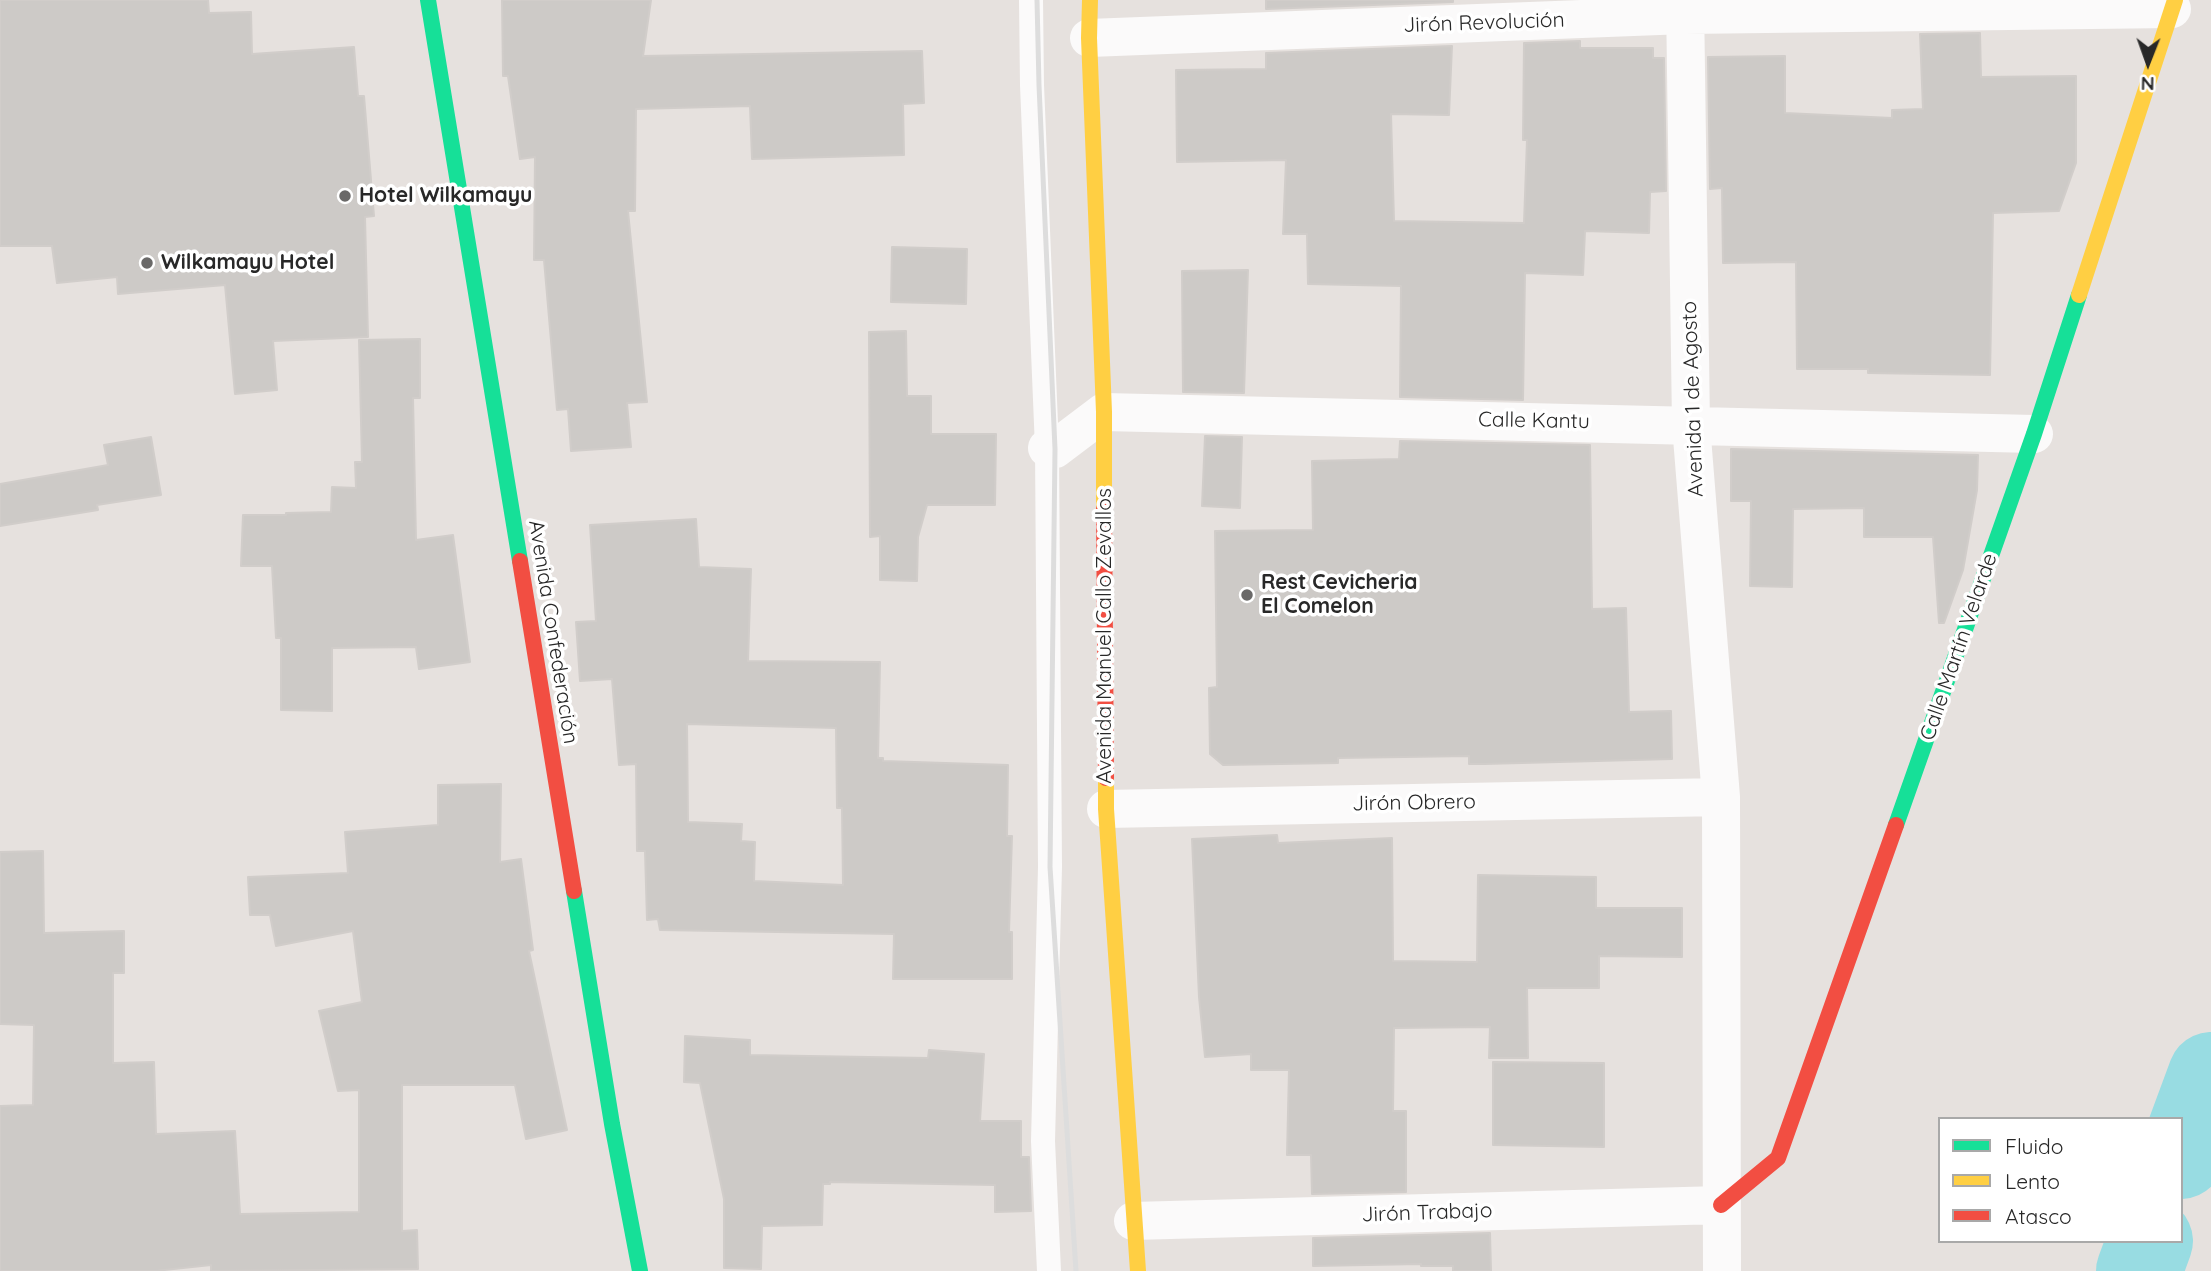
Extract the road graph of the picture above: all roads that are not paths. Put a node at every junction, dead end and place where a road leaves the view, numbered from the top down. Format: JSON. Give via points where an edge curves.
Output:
{"nodes":[{"id":1,"x":428,"y":0,"type":"edge"},
{"id":2,"x":1031,"y":0,"type":"edge"},
{"id":3,"x":1090,"y":0,"type":"edge"},
{"id":4,"x":2174,"y":5,"type":"edge"},
{"id":5,"x":1685,"y":7,"type":"edge"},
{"id":6,"x":1090,"y":38,"type":"junction"},
{"id":7,"x":1104,"y":412,"type":"junction"},
{"id":8,"x":1691,"y":425,"type":"junction"},
{"id":9,"x":2034,"y":434,"type":"junction"},
{"id":10,"x":1047,"y":447,"type":"junction"},
{"id":11,"x":1721,"y":797,"type":"junction"},
{"id":12,"x":1106,"y":809,"type":"junction"},
{"id":13,"x":1721,"y":1205,"type":"junction"},
{"id":14,"x":1133,"y":1221,"type":"junction"},
{"id":15,"x":640,"y":1271,"type":"edge"},
{"id":16,"x":1049,"y":1271,"type":"edge"},
{"id":17,"x":1138,"y":1271,"type":"edge"},
{"id":18,"x":1722,"y":1271,"type":"edge"}],
"edges":[{"from":1,"to":15,"type":"street","name":"Avenida Confederación"},
{"from":2,"to":10,"type":"lane"},
{"from":3,"to":6,"type":"street","name":"Avenida Manuel Callo Zevallos"},
{"from":4,"to":5,"type":"street","name":"Jirón Revolución"},
{"from":4,"to":9,"type":"street","name":"Calle Martín Velarde"},
{"from":5,"to":6,"type":"street","name":"Jirón Revolución"},
{"from":5,"to":8,"type":"street","name":"Avenida 1 de Agosto"},
{"from":6,"to":7,"type":"street","name":"Avenida Manuel Callo Zevallos"},
{"from":7,"to":8,"type":"street","name":"Calle Kantu"},
{"from":7,"to":10,"type":"street","via":[[1055,449]]},
{"from":7,"to":12,"type":"street","name":"Avenida Manuel Callo Zevallos"},
{"from":8,"to":9,"type":"street","name":"Calle Kantu"},
{"from":8,"to":11,"type":"street","name":"Avenida 1 de Agosto"},
{"from":9,"to":13,"type":"street","name":"Calle Martín Velarde","via":[[1778,1158]]},
{"from":10,"to":16,"type":"lane","via":[[1050,867],[1043,1141]]},
{"from":11,"to":12,"type":"street","name":"Jirón Obrero"},
{"from":11,"to":13,"type":"street","name":"Avenida 1 de Agosto"},
{"from":12,"to":14,"type":"street","name":"Avenida Manuel Callo Zevallos"},
{"from":13,"to":14,"type":"street","name":"Jirón Trabajo"},
{"from":13,"to":18,"type":"street"},
{"from":14,"to":17,"type":"street","name":"Avenida Manuel Callo Zevallos"}]}
